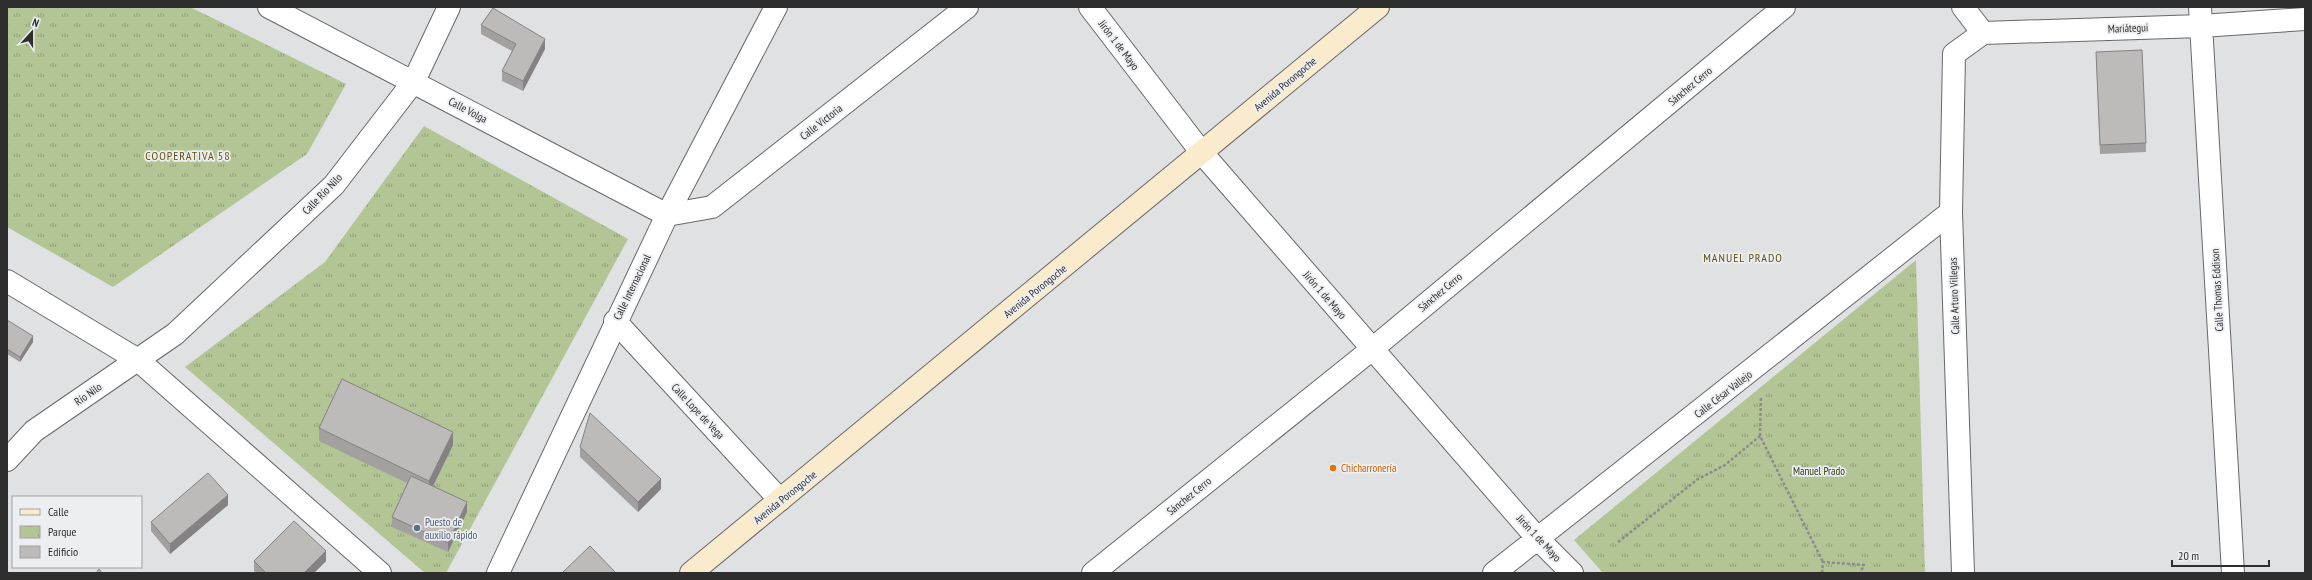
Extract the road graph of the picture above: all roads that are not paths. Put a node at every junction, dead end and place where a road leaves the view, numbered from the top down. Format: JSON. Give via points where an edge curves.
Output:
{"nodes":[{"id":1,"x":269,"y":7,"type":"edge"},
{"id":2,"x":449,"y":7,"type":"edge"},
{"id":3,"x":776,"y":7,"type":"edge"},
{"id":4,"x":967,"y":7,"type":"edge"},
{"id":5,"x":1090,"y":7,"type":"edge"},
{"id":6,"x":1378,"y":7,"type":"edge"},
{"id":7,"x":1784,"y":7,"type":"edge"},
{"id":8,"x":1963,"y":7,"type":"edge"},
{"id":9,"x":2201,"y":16,"type":"edge"},
{"id":10,"x":2305,"y":19,"type":"edge"},
{"id":11,"x":1983,"y":33,"type":"junction"},
{"id":12,"x":414,"y":81,"type":"junction"},
{"id":13,"x":1202,"y":153,"type":"junction"},
{"id":14,"x":1951,"y":212,"type":"junction"},
{"id":15,"x":667,"y":215,"type":"junction"},
{"id":16,"x":7,"y":281,"type":"edge"},
{"id":17,"x":615,"y":321,"type":"junction"},
{"id":18,"x":175,"y":334,"type":"joint"},
{"id":19,"x":1371,"y":350,"type":"junction"},
{"id":20,"x":138,"y":360,"type":"junction"},
{"id":21,"x":7,"y":460,"type":"edge"},
{"id":22,"x":780,"y":500,"type":"junction"},
{"id":23,"x":1538,"y":539,"type":"junction"},
{"id":24,"x":380,"y":573,"type":"edge"},
{"id":25,"x":498,"y":573,"type":"edge"},
{"id":26,"x":691,"y":573,"type":"edge"},
{"id":27,"x":1093,"y":573,"type":"edge"},
{"id":28,"x":1494,"y":573,"type":"edge"},
{"id":29,"x":1572,"y":573,"type":"edge"},
{"id":30,"x":1963,"y":573,"type":"edge"},
{"id":31,"x":2233,"y":573,"type":"edge"}],
"edges":[{"from":1,"to":12,"type":"street","name":"Calle Volga"},
{"from":2,"to":12,"type":"street","name":"Calle Río Nilo"},
{"from":3,"to":15,"type":"street","name":"Calle Internacional"},
{"from":4,"to":15,"type":"street","name":"Calle Victoria","via":[[712,207]]},
{"from":5,"to":13,"type":"street","name":"Jirón 1 de Mayo"},
{"from":6,"to":13,"type":"main road","name":"Avenida Porongoche"},
{"from":7,"to":19,"type":"street","name":"Sánchez Cerro"},
{"from":8,"to":11,"type":"street"},
{"from":9,"to":10,"type":"street","name":"Mariátegui"},
{"from":9,"to":11,"type":"street","name":"Mariátegui"},
{"from":9,"to":31,"type":"street","name":"Calle Thomas Eddison"},
{"from":11,"to":14,"type":"street","name":"Calle Arturo Villegas","via":[[1954,54]]},
{"from":12,"to":15,"type":"street","name":"Calle Volga"},
{"from":12,"to":18,"type":"street","name":"Calle Río Nilo","via":[[334,185]]},
{"from":13,"to":19,"type":"street","name":"Jirón 1 de Mayo"},
{"from":13,"to":22,"type":"main road","name":"Avenida Porongoche"},
{"from":14,"to":23,"type":"street","name":"Calle César Vallejo"},
{"from":14,"to":30,"type":"street","name":"Calle Arturo Villegas"},
{"from":15,"to":17,"type":"street","name":"Calle Internacional"},
{"from":16,"to":20,"type":"street"},
{"from":17,"to":22,"type":"street","name":"Calle Lope de Vega"},
{"from":17,"to":25,"type":"street","name":"Calle Internacional"},
{"from":18,"to":20,"type":"street","name":"Río Nilo"},
{"from":19,"to":23,"type":"street","name":"Jirón 1 de Mayo"},
{"from":19,"to":27,"type":"street","name":"Sánchez Cerro"},
{"from":20,"to":21,"type":"street","name":"Río Nilo","via":[[34,431]]},
{"from":20,"to":24,"type":"street"},
{"from":22,"to":26,"type":"main road","name":"Avenida Porongoche"},
{"from":23,"to":28,"type":"street","name":"Calle César Vallejo"},
{"from":23,"to":29,"type":"street","name":"Jirón 1 de Mayo"}]}
